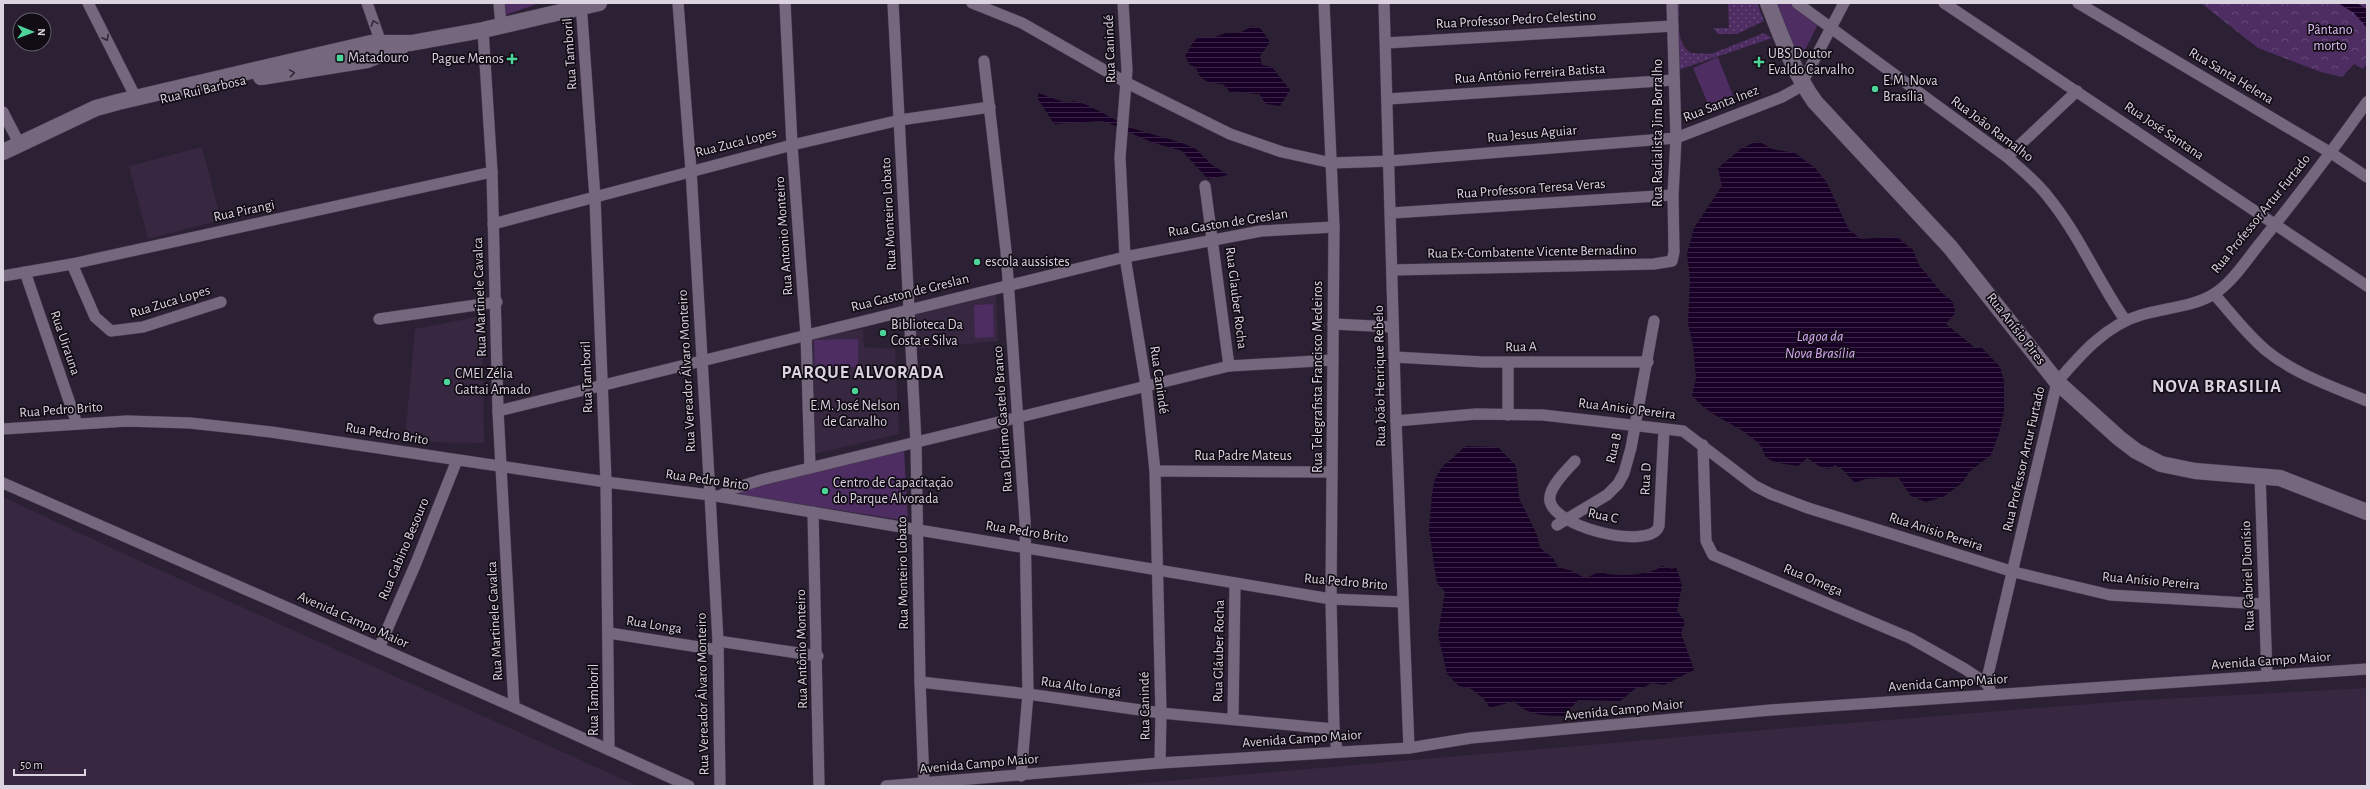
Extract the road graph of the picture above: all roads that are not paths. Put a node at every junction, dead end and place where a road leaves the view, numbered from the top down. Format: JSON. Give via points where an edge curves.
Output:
{"nodes":[{"id":1,"x":88,"y":3,"type":"edge"},
{"id":2,"x":367,"y":3,"type":"edge"},
{"id":3,"x":499,"y":3,"type":"edge"},
{"id":4,"x":599,"y":3,"type":"edge"},
{"id":5,"x":678,"y":3,"type":"edge"},
{"id":6,"x":785,"y":3,"type":"edge"},
{"id":7,"x":893,"y":3,"type":"edge"},
{"id":8,"x":972,"y":3,"type":"edge"},
{"id":9,"x":1123,"y":3,"type":"edge"},
{"id":10,"x":1324,"y":3,"type":"edge"},
{"id":11,"x":1384,"y":3,"type":"edge"},
{"id":12,"x":1672,"y":3,"type":"edge"},
{"id":13,"x":1768,"y":3,"type":"edge"},
{"id":14,"x":1797,"y":3,"type":"edge"},
{"id":15,"x":1844,"y":3,"type":"edge"},
{"id":16,"x":1944,"y":3,"type":"edge"},
{"id":17,"x":2078,"y":3,"type":"edge"},
{"id":18,"x":581,"y":5,"type":"edge"},
{"id":19,"x":501,"y":25,"type":"junction"},
{"id":20,"x":1672,"y":26,"type":"junction"},
{"id":21,"x":1831,"y":28,"type":"junction"},
{"id":22,"x":483,"y":30,"type":"junction"},
{"id":23,"x":411,"y":42,"type":"junction"},
{"id":24,"x":381,"y":43,"type":"junction"},
{"id":25,"x":1386,"y":43,"type":"junction"},
{"id":26,"x":984,"y":60,"type":"dead end"},
{"id":27,"x":1674,"y":80,"type":"junction"},
{"id":28,"x":1127,"y":83,"type":"junction"},
{"id":29,"x":1802,"y":84,"type":"junction"},
{"id":30,"x":2077,"y":91,"type":"junction"},
{"id":31,"x":136,"y":98,"type":"junction"},
{"id":32,"x":1388,"y":99,"type":"junction"},
{"id":33,"x":2367,"y":102,"type":"edge"},
{"id":34,"x":990,"y":107,"type":"junction"},
{"id":35,"x":3,"y":112,"type":"edge"},
{"id":36,"x":900,"y":120,"type":"junction"},
{"id":37,"x":1676,"y":138,"type":"junction"},
{"id":38,"x":20,"y":145,"type":"junction"},
{"id":39,"x":792,"y":145,"type":"junction"},
{"id":40,"x":3,"y":152,"type":"edge"},
{"id":41,"x":2331,"y":153,"type":"junction"},
{"id":42,"x":2007,"y":157,"type":"junction"},
{"id":43,"x":1390,"y":161,"type":"junction"},
{"id":44,"x":3,"y":163,"type":"edge"},
{"id":45,"x":1332,"y":163,"type":"junction"},
{"id":46,"x":691,"y":170,"type":"junction"},
{"id":47,"x":492,"y":172,"type":"junction"},
{"id":48,"x":2367,"y":177,"type":"edge"},
{"id":49,"x":1205,"y":186,"type":"dead end"},
{"id":50,"x":1673,"y":195,"type":"junction"},
{"id":51,"x":595,"y":198,"type":"junction"},
{"id":52,"x":1391,"y":213,"type":"junction"},
{"id":53,"x":2276,"y":223,"type":"junction"},
{"id":54,"x":493,"y":224,"type":"junction"},
{"id":55,"x":1334,"y":227,"type":"junction"},
{"id":56,"x":1213,"y":239,"type":"junction"},
{"id":57,"x":1125,"y":257,"type":"junction"},
{"id":58,"x":1672,"y":262,"type":"joint"},
{"id":59,"x":72,"y":264,"type":"junction"},
{"id":60,"x":1394,"y":270,"type":"junction"},
{"id":61,"x":25,"y":272,"type":"junction"},
{"id":62,"x":3,"y":276,"type":"edge"},
{"id":63,"x":1009,"y":284,"type":"junction"},
{"id":64,"x":2367,"y":286,"type":"edge"},
{"id":65,"x":2214,"y":294,"type":"junction"},
{"id":66,"x":221,"y":302,"type":"dead end"},
{"id":67,"x":497,"y":302,"type":"junction"},
{"id":68,"x":908,"y":310,"type":"junction"},
{"id":69,"x":380,"y":319,"type":"dead end"},
{"id":70,"x":2125,"y":320,"type":"junction"},
{"id":71,"x":1654,"y":321,"type":"dead end"},
{"id":72,"x":1333,"y":324,"type":"junction"},
{"id":73,"x":1393,"y":327,"type":"junction"},
{"id":74,"x":806,"y":334,"type":"junction"},
{"id":75,"x":1394,"y":357,"type":"junction"},
{"id":76,"x":1333,"y":360,"type":"junction"},
{"id":77,"x":701,"y":362,"type":"junction"},
{"id":78,"x":1648,"y":362,"type":"junction"},
{"id":79,"x":1508,"y":363,"type":"junction"},
{"id":80,"x":1229,"y":366,"type":"junction"},
{"id":81,"x":2057,"y":382,"type":"junction"},
{"id":82,"x":1146,"y":385,"type":"junction"},
{"id":83,"x":602,"y":387,"type":"junction"},
{"id":84,"x":2367,"y":401,"type":"edge"},
{"id":85,"x":498,"y":411,"type":"junction"},
{"id":86,"x":1508,"y":415,"type":"junction"},
{"id":87,"x":1018,"y":418,"type":"junction"},
{"id":88,"x":1396,"y":421,"type":"junction"},
{"id":89,"x":77,"y":424,"type":"junction"},
{"id":90,"x":1634,"y":427,"type":"junction"},
{"id":91,"x":3,"y":429,"type":"edge"},
{"id":92,"x":1664,"y":430,"type":"junction"},
{"id":93,"x":916,"y":443,"type":"junction"},
{"id":94,"x":1703,"y":445,"type":"junction"},
{"id":95,"x":457,"y":460,"type":"junction"},
{"id":96,"x":1574,"y":460,"type":"dead end"},
{"id":97,"x":503,"y":466,"type":"junction"},
{"id":98,"x":810,"y":468,"type":"junction"},
{"id":99,"x":1155,"y":471,"type":"junction"},
{"id":100,"x":1332,"y":472,"type":"junction"},
{"id":101,"x":2260,"y":475,"type":"junction"},
{"id":102,"x":606,"y":482,"type":"junction"},
{"id":103,"x":3,"y":483,"type":"edge"},
{"id":104,"x":715,"y":496,"type":"junction"},
{"id":105,"x":814,"y":512,"type":"junction"},
{"id":106,"x":2367,"y":512,"type":"edge"},
{"id":107,"x":1567,"y":519,"type":"junction"},
{"id":108,"x":1557,"y":525,"type":"dead end"},
{"id":109,"x":1658,"y":530,"type":"joint"},
{"id":110,"x":917,"y":531,"type":"junction"},
{"id":111,"x":1026,"y":547,"type":"junction"},
{"id":112,"x":1157,"y":569,"type":"junction"},
{"id":113,"x":2014,"y":572,"type":"junction"},
{"id":114,"x":1235,"y":584,"type":"junction"},
{"id":115,"x":1331,"y":599,"type":"junction"},
{"id":116,"x":1403,"y":602,"type":"junction"},
{"id":117,"x":2263,"y":604,"type":"junction"},
{"id":118,"x":609,"y":633,"type":"junction"},
{"id":119,"x":718,"y":646,"type":"junction"},
{"id":120,"x":378,"y":648,"type":"junction"},
{"id":121,"x":818,"y":656,"type":"junction"},
{"id":122,"x":2367,"y":670,"type":"edge"},
{"id":123,"x":2267,"y":676,"type":"junction"},
{"id":124,"x":920,"y":682,"type":"junction"},
{"id":125,"x":1986,"y":683,"type":"junction"},
{"id":126,"x":1028,"y":694,"type":"junction"},
{"id":127,"x":1994,"y":694,"type":"junction"},
{"id":128,"x":514,"y":707,"type":"junction"},
{"id":129,"x":1161,"y":713,"type":"junction"},
{"id":130,"x":1233,"y":719,"type":"junction"},
{"id":131,"x":1334,"y":729,"type":"junction"},
{"id":132,"x":1409,"y":748,"type":"junction"},
{"id":133,"x":610,"y":750,"type":"junction"},
{"id":134,"x":1337,"y":751,"type":"junction"},
{"id":135,"x":1160,"y":764,"type":"junction"},
{"id":136,"x":1021,"y":776,"type":"junction"},
{"id":137,"x":924,"y":784,"type":"junction"},
{"id":138,"x":689,"y":786,"type":"edge"},
{"id":139,"x":720,"y":786,"type":"edge"},
{"id":140,"x":819,"y":786,"type":"edge"},
{"id":141,"x":886,"y":786,"type":"edge"}],
"edges":[{"from":1,"to":31,"type":"street","one_way":true},
{"from":24,"to":2,"type":"street","one_way":true},
{"from":3,"to":19,"type":"street"},
{"from":4,"to":18,"type":"street","name":"Rua Rui Barbosa"},
{"from":5,"to":46,"type":"street","name":"Rua Vereador Álvaro Monteiro"},
{"from":6,"to":39,"type":"street","name":"Rua Antonio Monteiro"},
{"from":7,"to":36,"type":"street","name":"Rua Monteiro Lobato"},
{"from":8,"to":28,"type":"street","name":"Rua Jesus Aguiar","via":[[1022,23]]},
{"from":9,"to":28,"type":"street","name":"Rua Canindé"},
{"from":10,"to":45,"type":"street","name":"Rua Telegrafista Francisco Medeiros"},
{"from":11,"to":25,"type":"street","name":"Rua João Henrique Rebelo"},
{"from":12,"to":20,"type":"street","name":"Rua Radialista Jim Borralho"},
{"from":13,"to":29,"type":"street","name":"Rua Anísio Pires"},
{"from":14,"to":21,"type":"street","name":"Rua João Ramalho"},
{"from":15,"to":21,"type":"street","name":"Rua Santa Inez"},
{"from":16,"to":30,"type":"street","name":"Rua José Santana"},
{"from":17,"to":41,"type":"street","name":"Rua Santa Helena"},
{"from":18,"to":19,"type":"street","name":"Rua Rui Barbosa"},
{"from":18,"to":51,"type":"street","name":"Rua Tamboril"},
{"from":19,"to":22,"type":"street","name":"Rua Rui Barbosa"},
{"from":20,"to":25,"type":"street","name":"Rua Professor Pedro Celestino"},
{"from":20,"to":27,"type":"street","name":"Rua Radialista Jim Borralho"},
{"from":21,"to":29,"type":"street","name":"Rua Santa Inez"},
{"from":21,"to":42,"type":"street","name":"Rua João Ramalho"},
{"from":22,"to":23,"type":"street","name":"Rua Rui Barbosa"},
{"from":22,"to":47,"type":"street","name":"Rua Martinele Cavalca"},
{"from":23,"to":24,"type":"street","name":"Rua Rui Barbosa"},
{"from":44,"to":23,"type":"street","name":"Rua Rui Barbosa","one_way":true,"via":[[108,113],[258,78],[367,60]]},
{"from":24,"to":31,"type":"street","name":"Rua Rui Barbosa","via":[[371,43]]},
{"from":25,"to":32,"type":"street","name":"Rua João Henrique Rebelo"},
{"from":26,"to":34,"type":"street","name":"Rua Dídimo Castelo Branco"},
{"from":27,"to":32,"type":"street","name":"Rua Antônio Ferreira Batista"},
{"from":27,"to":37,"type":"street","name":"Rua Radialista Jim Borralho"},
{"from":28,"to":45,"type":"street","name":"Rua Jesus Aguiar","via":[[1230,134],[1282,152]]},
{"from":28,"to":57,"type":"street","name":"Rua Canindé","via":[[1120,138]]},
{"from":29,"to":37,"type":"street","name":"Rua Santa Inez","via":[[1782,97]]},
{"from":29,"to":81,"type":"street","name":"Rua Anísio Pires","via":[[1845,136],[1950,247]]},
{"from":30,"to":42,"type":"street"},
{"from":30,"to":53,"type":"street","name":"Rua José Santana"},
{"from":31,"to":38,"type":"street","name":"Rua Rui Barbosa","via":[[96,108]]},
{"from":32,"to":43,"type":"street","name":"Rua João Henrique Rebelo"},
{"from":33,"to":41,"type":"street","name":"Rua Professor Artur Furtado"},
{"from":34,"to":36,"type":"street","name":"Rua Zuca Lopes"},
{"from":34,"to":63,"type":"street","name":"Rua Dídimo Castelo Branco"},
{"from":35,"to":38,"type":"street"},
{"from":36,"to":39,"type":"street","name":"Rua Zuca Lopes"},
{"from":36,"to":68,"type":"street","name":"Rua Monteiro Lobato"},
{"from":37,"to":43,"type":"street","name":"Rua Jesus Aguiar"},
{"from":37,"to":50,"type":"street","name":"Rua Radialista Jim Borralho"},
{"from":38,"to":40,"type":"street","name":"Rua Rui Barbosa"},
{"from":39,"to":46,"type":"street","name":"Rua Zuca Lopes"},
{"from":39,"to":74,"type":"street","name":"Rua Antonio Monteiro"},
{"from":41,"to":48,"type":"street","name":"Rua Santa Helena"},
{"from":41,"to":53,"type":"street","name":"Rua Professor Artur Furtado"},
{"from":42,"to":70,"type":"street","name":"Rua João Ramalho","via":[[2049,197]]},
{"from":43,"to":45,"type":"street","name":"Rua Jesus Aguiar"},
{"from":43,"to":52,"type":"street","name":"Rua João Henrique Rebelo"},
{"from":45,"to":55,"type":"street","name":"Rua Telegrafista Francisco Medeiros"},
{"from":46,"to":51,"type":"street","name":"Rua Zuca Lopes"},
{"from":46,"to":77,"type":"street","name":"Rua Vereador Álvaro Monteiro"},
{"from":47,"to":54,"type":"street","name":"Rua Martinele Cavalca"},
{"from":47,"to":59,"type":"street","name":"Rua Pirangi"},
{"from":49,"to":56,"type":"street","name":"Rua Glauber Rocha"},
{"from":50,"to":52,"type":"street","name":"Rua Professora Teresa Veras"},
{"from":50,"to":58,"type":"street","name":"Rua Radialista Jim Borralho"},
{"from":51,"to":54,"type":"street","name":"Rua Zuca Lopes"},
{"from":51,"to":83,"type":"street","name":"Rua Tamboril"},
{"from":52,"to":60,"type":"street","name":"Rua João Henrique Rebelo"},
{"from":53,"to":64,"type":"street","name":"Rua José Santana"},
{"from":53,"to":65,"type":"street","name":"Rua Professor Artur Furtado","via":[[2238,270]]},
{"from":54,"to":67,"type":"street","name":"Rua Martinele Cavalca"},
{"from":55,"to":56,"type":"street","name":"Rua Gaston de Greslan","via":[[1261,231]]},
{"from":55,"to":72,"type":"street","name":"Rua Telegrafista Francisco Medeiros"},
{"from":56,"to":57,"type":"street","name":"Rua Gaston de Greslan"},
{"from":56,"to":80,"type":"street","name":"Rua Glauber Rocha"},
{"from":57,"to":63,"type":"street","name":"Rua Gaston de Greslan"},
{"from":57,"to":82,"type":"street","name":"Rua Canindé"},
{"from":58,"to":60,"type":"street","name":"Rua Ex-Combatente Vicente Bernadino"},
{"from":59,"to":61,"type":"street","name":"Rua Pirangi"},
{"from":59,"to":66,"type":"street","name":"Rua Zuca Lopes","via":[[95,317],[111,331],[144,327]]},
{"from":60,"to":73,"type":"street","name":"Rua João Henrique Rebelo"},
{"from":61,"to":62,"type":"street","name":"Rua Pirangi"},
{"from":61,"to":89,"type":"street","name":"Rua Uirauna"},
{"from":63,"to":68,"type":"street","name":"Rua Gaston de Greslan"},
{"from":63,"to":87,"type":"street","name":"Rua Dídimo Castelo Branco"},
{"from":65,"to":70,"type":"street","name":"Rua Professor Artur Furtado"},
{"from":65,"to":84,"type":"street","via":[[2252,337],[2279,360],[2297,371]]},
{"from":67,"to":69,"type":"street"},
{"from":67,"to":85,"type":"street","name":"Rua Martinele Cavalca"},
{"from":68,"to":74,"type":"street","name":"Rua Gaston de Greslan"},
{"from":68,"to":93,"type":"street","name":"Rua Monteiro Lobato"},
{"from":70,"to":81,"type":"street","name":"Rua Professor Artur Furtado","via":[[2106,332]]},
{"from":71,"to":78,"type":"street","name":"Rua B"},
{"from":72,"to":73,"type":"street"},
{"from":72,"to":76,"type":"street","name":"Rua Telegrafista Francisco Medeiros"},
{"from":73,"to":75,"type":"street","name":"Rua João Henrique Rebelo"},
{"from":74,"to":77,"type":"street","name":"Rua Gaston de Greslan"},
{"from":74,"to":98,"type":"street","name":"Rua Antonio Monteiro"},
{"from":75,"to":79,"type":"street","name":"Rua A"},
{"from":75,"to":88,"type":"street","name":"Rua João Henrique Rebelo"},
{"from":76,"to":80,"type":"street"},
{"from":76,"to":100,"type":"street","name":"Rua Telegrafista Francisco Medeiros"},
{"from":77,"to":83,"type":"street","name":"Rua Gaston de Greslan"},
{"from":77,"to":104,"type":"street","name":"Rua Vereador Álvaro Monteiro"},
{"from":78,"to":79,"type":"street","name":"Rua A"},
{"from":78,"to":90,"type":"street","name":"Rua B"},
{"from":79,"to":86,"type":"street"},
{"from":80,"to":82,"type":"street"},
{"from":81,"to":101,"type":"street","name":"Rua Anísio Pires","via":[[2114,434],[2161,464],[2188,470]]},
{"from":81,"to":113,"type":"street","name":"Rua Professor Artur Furtado"},
{"from":82,"to":87,"type":"street"},
{"from":82,"to":99,"type":"street","name":"Rua Canindé"},
{"from":83,"to":85,"type":"street","name":"Rua Gaston de Greslan"},
{"from":83,"to":102,"type":"street","name":"Rua Tamboril"},
{"from":85,"to":97,"type":"street","name":"Rua Martinele Cavalca"},
{"from":86,"to":88,"type":"street","name":"Rua Anisio Pereira","via":[[1476,414]]},
{"from":86,"to":90,"type":"street","name":"Rua Anisio Pereira","via":[[1565,416]]},
{"from":87,"to":93,"type":"street"},
{"from":87,"to":111,"type":"street","name":"Rua Dídimo Castelo Branco"},
{"from":88,"to":116,"type":"street","name":"Rua João Henrique Rebelo"},
{"from":89,"to":91,"type":"street","name":"Rua Pedro Brito"},
{"from":89,"to":95,"type":"street","name":"Rua Pedro Brito","via":[[135,421],[190,423],[350,443]]},
{"from":90,"to":92,"type":"street","name":"Rua Anisio Pereira"},
{"from":90,"to":107,"type":"street","name":"Rua B","via":[[1624,473],[1618,484],[1602,498]]},
{"from":92,"to":94,"type":"street","name":"Rua Anisio Pereira","via":[[1683,431]]},
{"from":92,"to":109,"type":"street","name":"Rua D"},
{"from":93,"to":98,"type":"street"},
{"from":93,"to":110,"type":"street","name":"Rua Monteiro Lobato"},
{"from":94,"to":113,"type":"street","name":"Rua Anisio Pereira","via":[[1755,486],[1783,499]]},
{"from":94,"to":125,"type":"street","name":"Rua Omega","via":[[1706,541],[1713,555],[1910,638]]},
{"from":95,"to":97,"type":"street","name":"Rua Pedro Brito"},
{"from":95,"to":120,"type":"street","name":"Rua Gabino Besouro","via":[[416,563]]},
{"from":96,"to":107,"type":"street","name":"Rua C","via":[[1550,496],[1553,505]]},
{"from":97,"to":102,"type":"street","name":"Rua Pedro Brito"},
{"from":97,"to":128,"type":"street","name":"Rua Martinele Cavalca"},
{"from":98,"to":104,"type":"street"},
{"from":99,"to":100,"type":"street","name":"Rua Padre Mateus"},
{"from":99,"to":112,"type":"street","name":"Rua Canindé"},
{"from":100,"to":115,"type":"street","name":"Rua Telegrafista Francisco Medeiros"},
{"from":101,"to":106,"type":"street","name":"Rua Anísio Pires","via":[[2296,483]]},
{"from":101,"to":117,"type":"street","name":"Rua Gabriel Dionísio"},
{"from":102,"to":104,"type":"street","name":"Rua Pedro Brito"},
{"from":102,"to":118,"type":"street","name":"Rua Tamboril"},
{"from":103,"to":120,"type":"street","name":"Avenida Campo Maior"},
{"from":104,"to":105,"type":"street","name":"Rua Pedro Brito"},
{"from":104,"to":119,"type":"street","name":"Rua Vereador Álvaro Monteiro"},
{"from":105,"to":110,"type":"street","name":"Rua Pedro Brito"},
{"from":105,"to":121,"type":"street","name":"Rua Antônio Monteiro"},
{"from":107,"to":108,"type":"street","name":"Rua B"},
{"from":107,"to":109,"type":"street","name":"Rua C","via":[[1591,531],[1608,534],[1646,536]]},
{"from":110,"to":111,"type":"street","name":"Rua Pedro Brito"},
{"from":110,"to":124,"type":"street","name":"Rua Monteiro Lobato"},
{"from":111,"to":112,"type":"street","name":"Rua Pedro Brito"},
{"from":111,"to":126,"type":"street","name":"Rua Dídimo Castelo Branco"},
{"from":112,"to":114,"type":"street","name":"Rua Pedro Brito"},
{"from":112,"to":129,"type":"street","name":"Rua Canindé"},
{"from":113,"to":117,"type":"street","name":"Rua Anísio Pereira","via":[[2110,595]]},
{"from":113,"to":125,"type":"street","name":"Rua Professor Artur Furtado"},
{"from":114,"to":115,"type":"street","name":"Rua Pedro Brito"},
{"from":114,"to":130,"type":"street","name":"Rua Gláuber Rocha"},
{"from":115,"to":116,"type":"street","name":"Rua Pedro Brito"},
{"from":115,"to":131,"type":"street","name":"Rua Telegrafista Francisco Medeiros"},
{"from":116,"to":132,"type":"street","name":"Rua João Henrique Rebelo"},
{"from":117,"to":123,"type":"street","name":"Rua Gabriel Dionísio"},
{"from":118,"to":119,"type":"street","name":"Rua Longa"},
{"from":118,"to":133,"type":"street","name":"Rua Tamboril"},
{"from":119,"to":121,"type":"street","name":"Rua Longa"},
{"from":119,"to":139,"type":"street","name":"Rua Vereador Álvaro Monteiro"},
{"from":120,"to":128,"type":"street","name":"Avenida Campo Maior"},
{"from":121,"to":140,"type":"street","name":"Rua Antônio Monteiro"},
{"from":122,"to":123,"type":"street","name":"Avenida Campo Maior"},
{"from":123,"to":127,"type":"street","name":"Avenida Campo Maior"},
{"from":124,"to":126,"type":"street","name":"Rua Alto Longá"},
{"from":124,"to":137,"type":"street","name":"Rua Monteiro Lobato"},
{"from":125,"to":127,"type":"street","name":"Rua Omega"},
{"from":126,"to":129,"type":"street","name":"Rua Alto Longá"},
{"from":126,"to":136,"type":"street","name":"Rua Dídimo Castelo Branco"},
{"from":127,"to":132,"type":"street","name":"Avenida Campo Maior","via":[[1756,712],[1472,738]]},
{"from":128,"to":133,"type":"street","name":"Avenida Campo Maior"},
{"from":129,"to":130,"type":"street","name":"Rua Alto Longá"},
{"from":129,"to":135,"type":"street","name":"Rua Canindé"},
{"from":130,"to":131,"type":"street","name":"Rua Alto Longá"},
{"from":131,"to":134,"type":"street","name":"Rua Telegrafista Francisco Medeiros"},
{"from":132,"to":134,"type":"street","name":"Avenida Campo Maior"},
{"from":133,"to":138,"type":"street","name":"Avenida Campo Maior"},
{"from":134,"to":135,"type":"street","name":"Avenida Campo Maior"},
{"from":135,"to":136,"type":"street","name":"Avenida Campo Maior"},
{"from":136,"to":137,"type":"street","name":"Avenida Campo Maior"},
{"from":137,"to":141,"type":"street","name":"Avenida Campo Maior"}]}
